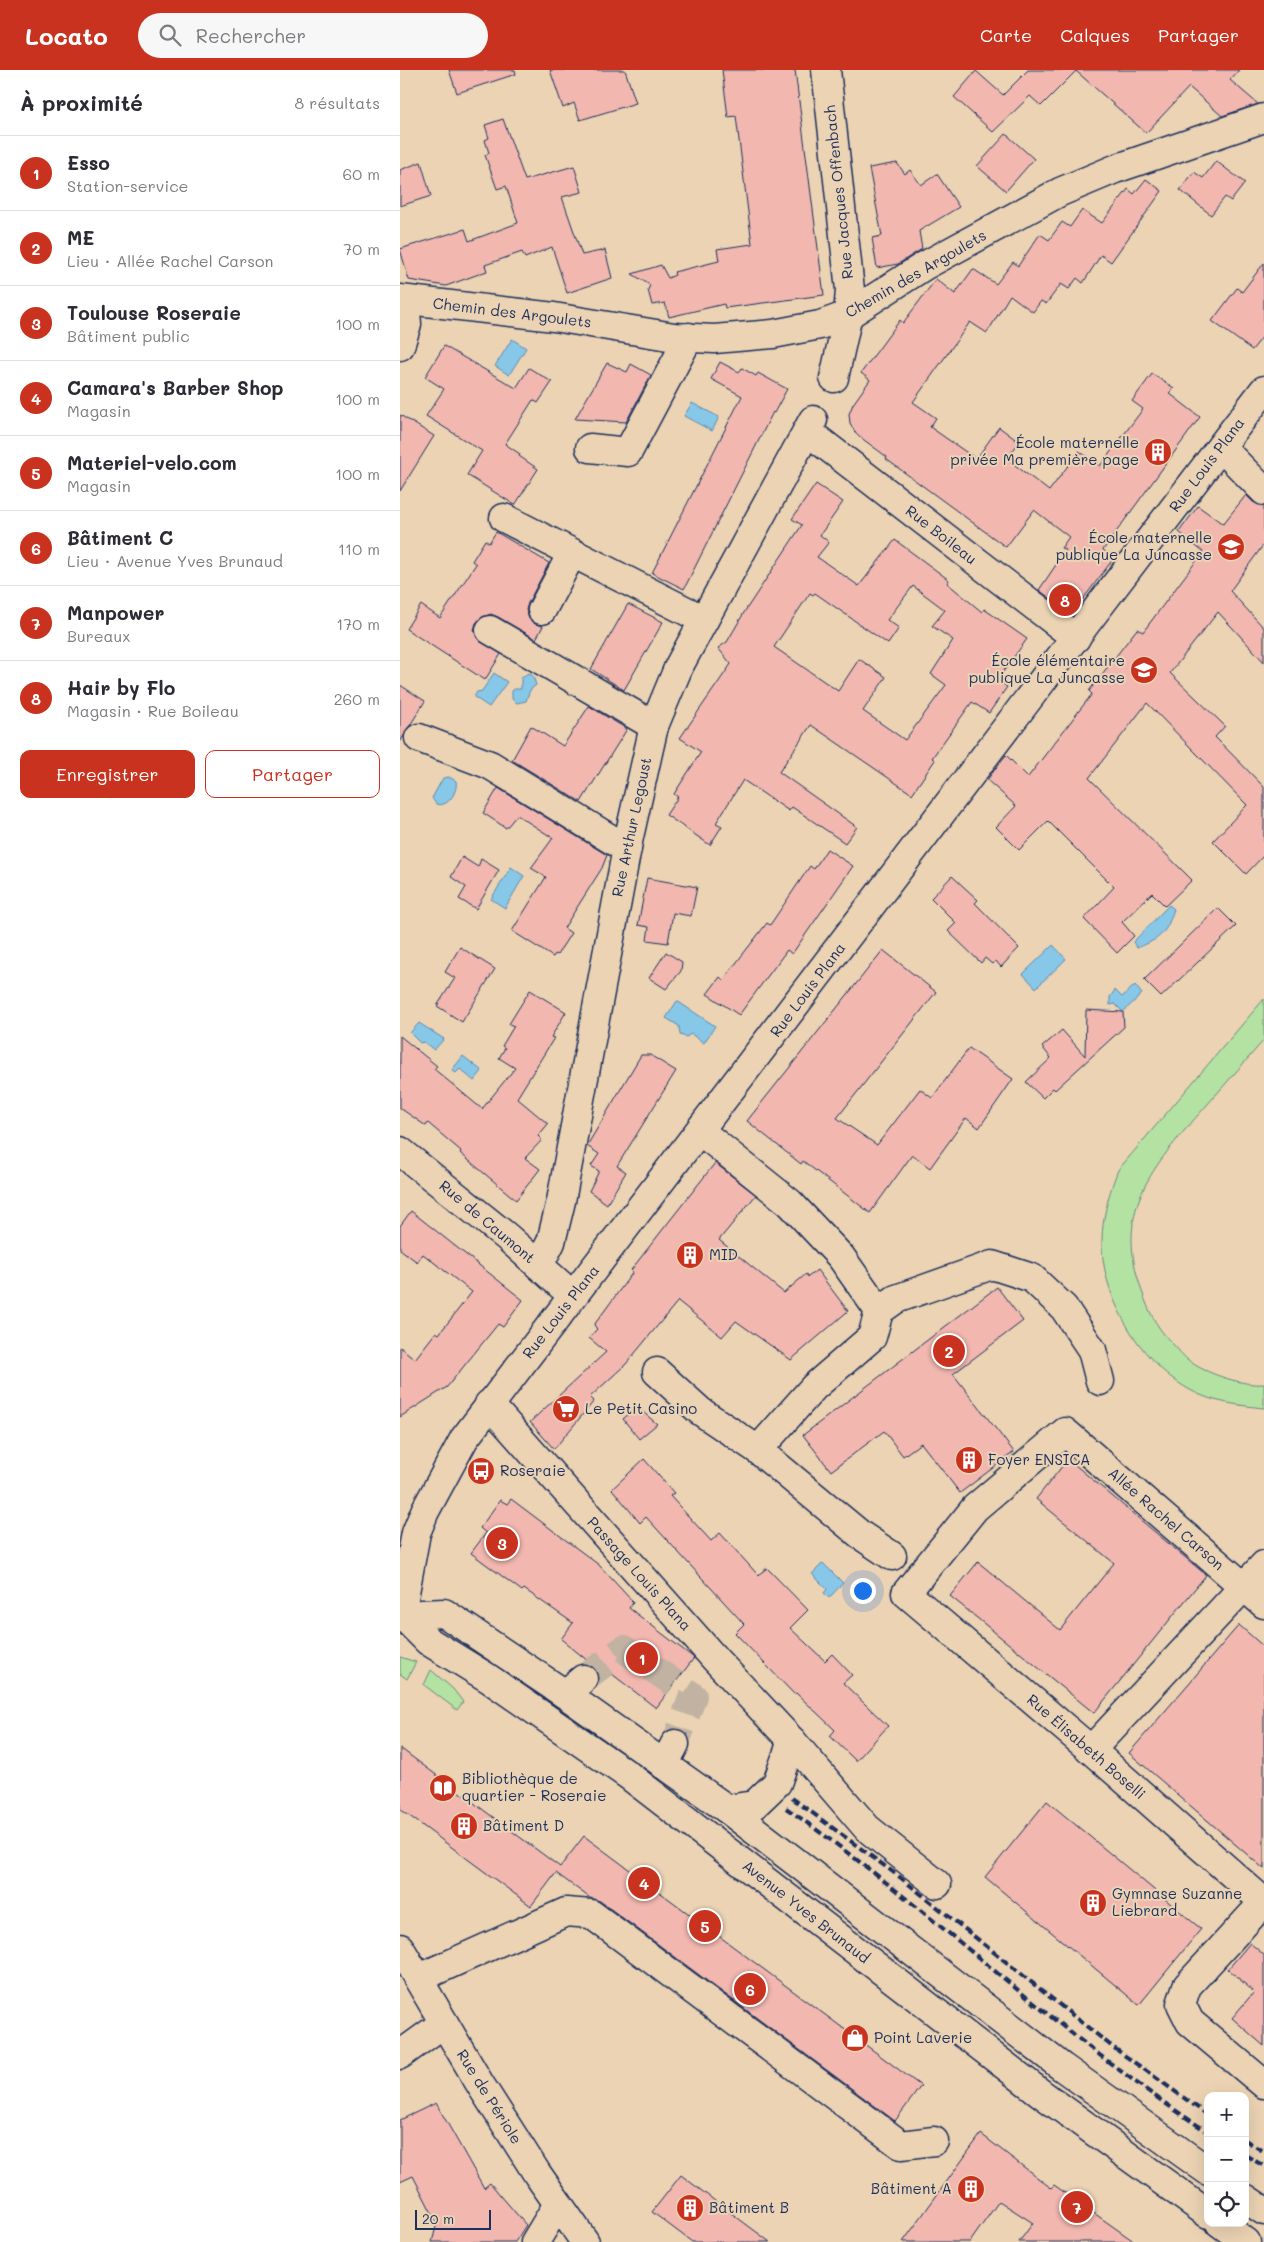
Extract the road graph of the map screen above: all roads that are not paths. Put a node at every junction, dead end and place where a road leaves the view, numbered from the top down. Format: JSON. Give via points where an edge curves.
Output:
{"nodes":[{"id":1,"x":826,"y":70,"type":"edge"},
{"id":2,"x":1264,"y":118,"type":"edge"},
{"id":3,"x":403,"y":299,"type":"edge"},
{"id":4,"x":848,"y":315,"type":"junction"},
{"id":5,"x":689,"y":337,"type":"junction"},
{"id":6,"x":400,"y":346,"type":"edge"},
{"id":7,"x":834,"y":378,"type":"dead end"},
{"id":8,"x":1264,"y":390,"type":"edge"},
{"id":9,"x":810,"y":426,"type":"joint"},
{"id":10,"x":1221,"y":447,"type":"junction"},
{"id":11,"x":590,"y":448,"type":"dead end"},
{"id":12,"x":1264,"y":492,"type":"edge"},
{"id":13,"x":504,"y":518,"type":"dead end"},
{"id":14,"x":572,"y":553,"type":"junction"},
{"id":15,"x":542,"y":610,"type":"dead end"},
{"id":16,"x":704,"y":620,"type":"junction"},
{"id":17,"x":490,"y":630,"type":"dead end"},
{"id":18,"x":1076,"y":638,"type":"junction"},
{"id":19,"x":654,"y":726,"type":"junction"},
{"id":20,"x":418,"y":738,"type":"dead end"},
{"id":21,"x":627,"y":849,"type":"junction"},
{"id":22,"x":700,"y":1131,"type":"junction"},
{"id":23,"x":400,"y":1151,"type":"edge"},
{"id":24,"x":539,"y":1265,"type":"junction"},
{"id":25,"x":573,"y":1296,"type":"junction"},
{"id":26,"x":878,"y":1311,"type":"junction"},
{"id":27,"x":657,"y":1372,"type":"dead end"},
{"id":28,"x":1100,"y":1380,"type":"dead end"},
{"id":29,"x":489,"y":1404,"type":"junction"},
{"id":30,"x":1065,"y":1432,"type":"joint"},
{"id":31,"x":758,"y":1450,"type":"junction"},
{"id":32,"x":408,"y":1530,"type":"edge"},
{"id":33,"x":892,"y":1556,"type":"dead end"},
{"id":34,"x":1264,"y":1565,"type":"edge"},
{"id":35,"x":1254,"y":1595,"type":"edge"},
{"id":36,"x":401,"y":1614,"type":"edge"},
{"id":37,"x":792,"y":1741,"type":"junction"},
{"id":38,"x":1091,"y":1750,"type":"junction"},
{"id":39,"x":727,"y":1809,"type":"junction"},
{"id":40,"x":937,"y":1884,"type":"dead end"},
{"id":41,"x":1264,"y":1902,"type":"edge"},
{"id":42,"x":400,"y":1948,"type":"edge"},
{"id":43,"x":419,"y":1978,"type":"junction"},
{"id":44,"x":444,"y":2023,"type":"junction"},
{"id":45,"x":400,"y":2055,"type":"edge"},
{"id":46,"x":1264,"y":2084,"type":"edge"},
{"id":47,"x":934,"y":2141,"type":"dead end"},
{"id":48,"x":1204,"y":2168,"type":"edge"},
{"id":49,"x":1249,"y":2201,"type":"edge"},
{"id":50,"x":558,"y":2204,"type":"junction"},
{"id":51,"x":1204,"y":2211,"type":"edge"},
{"id":52,"x":1264,"y":2211,"type":"edge"},
{"id":53,"x":1225,"y":2227,"type":"edge"},
{"id":54,"x":535,"y":2242,"type":"edge"},
{"id":55,"x":586,"y":2242,"type":"edge"},
{"id":56,"x":1246,"y":2242,"type":"edge"}],
"edges":[{"from":1,"to":4,"type":"street","name":"Rue Jacques Offenbach","via":[[850,290]]},
{"from":2,"to":4,"type":"street","name":"Chemin des Argoulets","via":[[1116,169],[1060,192],[924,266]]},
{"from":3,"to":5,"type":"street","name":"Chemin des Argoulets","via":[[554,316]]},
{"from":3,"to":6,"type":"street","via":[[407,324]]},
{"from":4,"to":5,"type":"street","name":"Chemin des Argoulets","via":[[820,326],[773,334],[714,339]]},
{"from":4,"to":7,"type":"street"},
{"from":5,"to":11,"type":"street","via":[[628,452]]},
{"from":8,"to":10,"type":"street","name":"Rue Louis Plana"},
{"from":9,"to":16,"type":"street","name":"Rue Arthur Legoust"},
{"from":9,"to":18,"type":"street","name":"Rue Boileau"},
{"from":10,"to":12,"type":"street"},
{"from":10,"to":18,"type":"street","name":"Rue Louis Plana"},
{"from":13,"to":14,"type":"street"},
{"from":14,"to":15,"type":"street"},
{"from":14,"to":16,"type":"street"},
{"from":16,"to":19,"type":"street","name":"Rue Arthur Legoust","via":[[679,666]]},
{"from":17,"to":19,"type":"street"},
{"from":18,"to":22,"type":"street","name":"Rue Louis Plana"},
{"from":19,"to":21,"type":"street","name":"Rue Arthur Legoust"},
{"from":20,"to":21,"type":"street","via":[[490,765]]},
{"from":21,"to":24,"type":"street","name":"Rue Arthur Legoust","via":[[561,1201],[551,1242]]},
{"from":22,"to":25,"type":"street","name":"Rue Louis Plana"},
{"from":22,"to":26,"type":"street","via":[[790,1203],[841,1257]]},
{"from":23,"to":24,"type":"street","name":"Rue de Caumont"},
{"from":24,"to":25,"type":"street","name":"Rue de Caumont"},
{"from":25,"to":29,"type":"street","name":"Rue Louis Plana"},
{"from":26,"to":28,"type":"street","via":[[896,1299],[992,1265],[1032,1278],[1064,1308],[1092,1350]]},
{"from":26,"to":31,"type":"street","via":[[872,1337],[814,1387]]},
{"from":27,"to":31,"type":"street","via":[[700,1411]]},
{"from":29,"to":32,"type":"street","name":"Rue Louis Plana","via":[[464,1438],[425,1511]]},
{"from":29,"to":37,"type":"street","name":"Passage Louis Plana"},
{"from":30,"to":35,"type":"street","name":"Allée Rachel Carson"},
{"from":30,"to":38,"type":"street","name":"Rue Élisabeth Boselli","via":[[975,1508],[906,1593]]},
{"from":31,"to":33,"type":"street","via":[[862,1536]]},
{"from":32,"to":36,"type":"street","name":"Rue Louis Plana"},
{"from":34,"to":35,"type":"street"},
{"from":35,"to":38,"type":"street"},
{"from":36,"to":39,"type":"street","via":[[444,1613],[574,1687],[669,1754]]},
{"from":36,"to":51,"type":"street","name":"Avenue Yves Brunaud","via":[[428,1641],[488,1678],[628,1776],[1042,2094]]},
{"from":37,"to":39,"type":"street","via":[[777,1783],[754,1805]]},
{"from":37,"to":40,"type":"street","name":"Passage Louis Plana","via":[[867,1828]]},
{"from":38,"to":41,"type":"street","name":"Rue Élisabeth Boselli"},
{"from":39,"to":48,"type":"street","via":[[1062,2067]]},
{"from":41,"to":46,"type":"street","via":[[1187,1986],[1181,2004],[1190,2022]]},
{"from":42,"to":43,"type":"street","name":"Rue de Périole"},
{"from":43,"to":44,"type":"street","name":"Rue de Périole"},
{"from":43,"to":47,"type":"street","via":[[566,1912],[591,1914],[901,2145]]},
{"from":44,"to":45,"type":"street"},
{"from":44,"to":50,"type":"street","name":"Rue de Périole"},
{"from":49,"to":52,"type":"street"},
{"from":50,"to":54,"type":"street"},
{"from":50,"to":55,"type":"street","name":"Rue de Périole"},
{"from":53,"to":56,"type":"street"}]}
